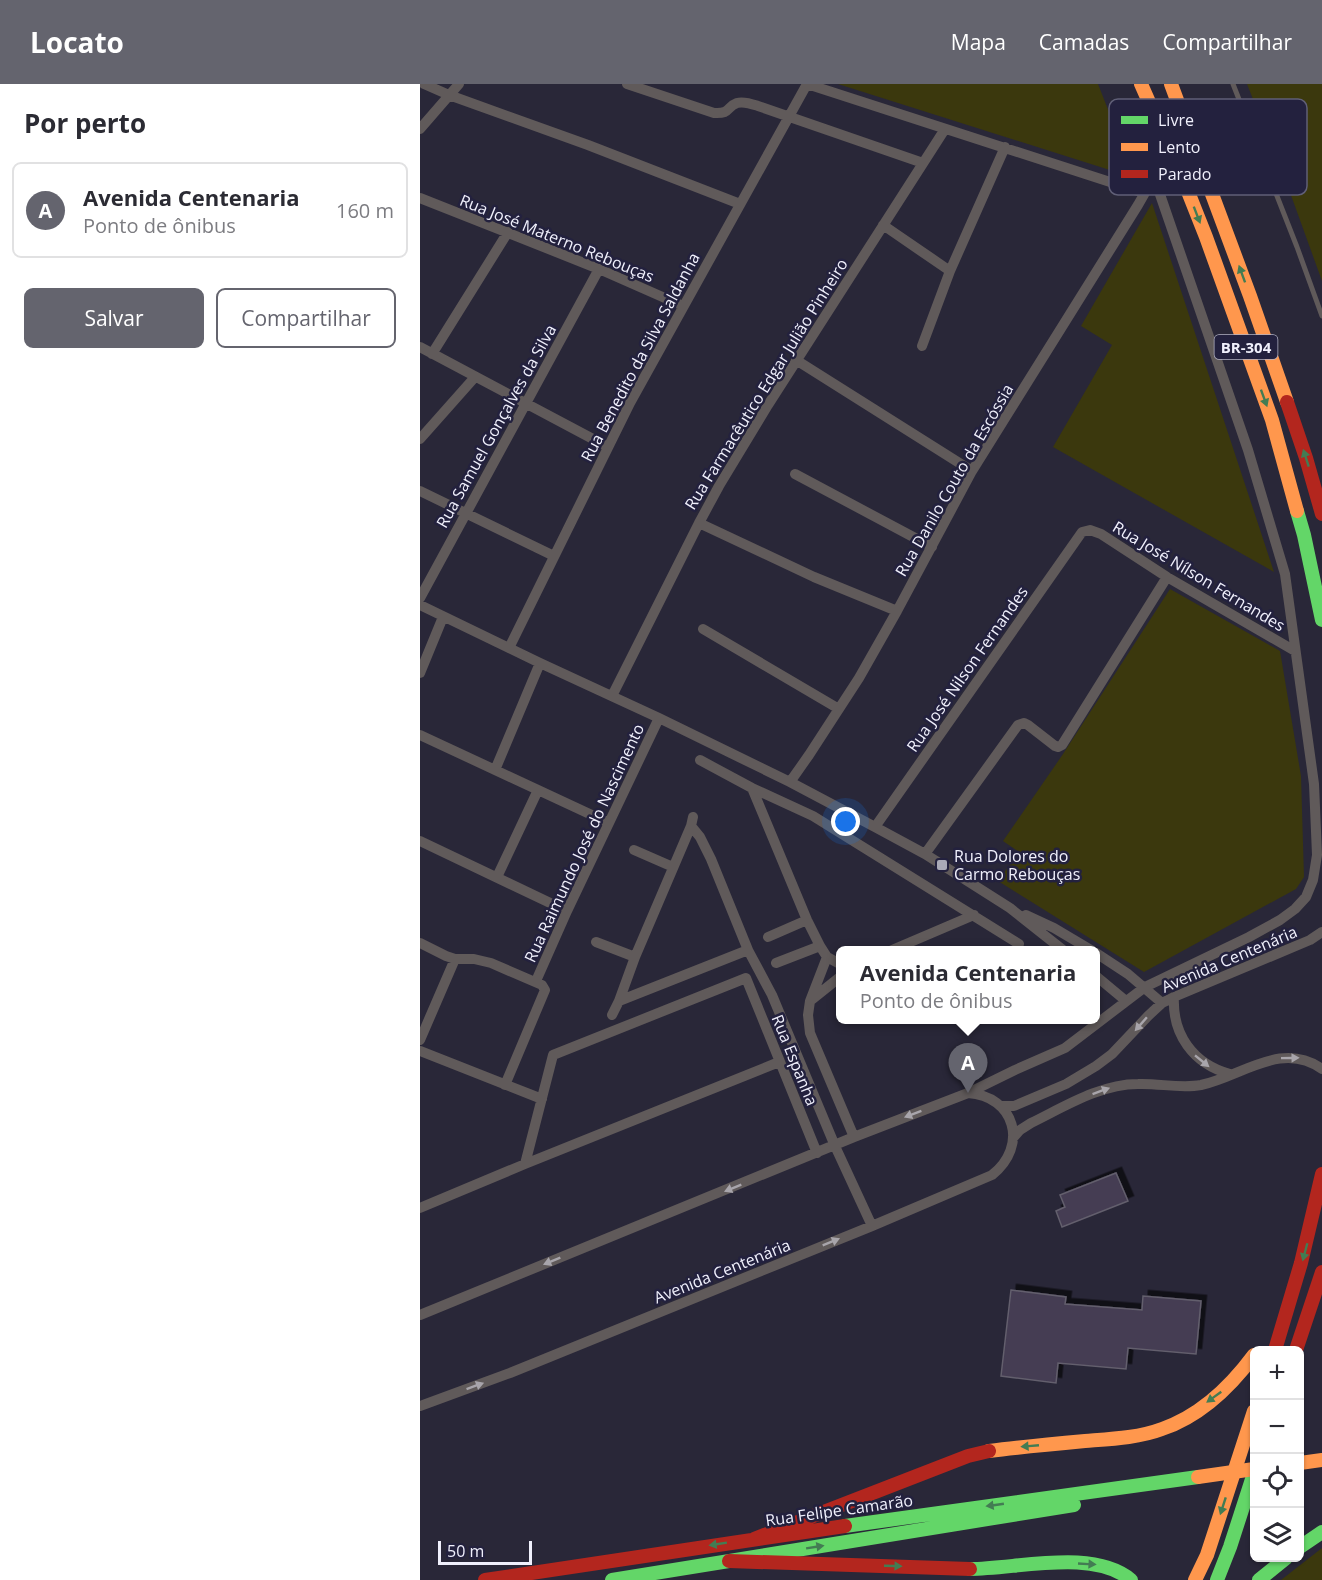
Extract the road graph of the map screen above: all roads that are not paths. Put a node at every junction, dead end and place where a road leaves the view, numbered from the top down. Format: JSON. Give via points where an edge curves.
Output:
{"nodes":[{"id":1,"x":424,"y":84,"type":"edge"},
{"id":2,"x":459,"y":84,"type":"edge"},
{"id":3,"x":627,"y":84,"type":"edge"},
{"id":4,"x":807,"y":84,"type":"edge"},
{"id":5,"x":1142,"y":84,"type":"edge"},
{"id":6,"x":1170,"y":84,"type":"edge"},
{"id":7,"x":1233,"y":84,"type":"edge"},
{"id":8,"x":449,"y":95,"type":"junction"},
{"id":9,"x":1149,"y":99,"type":"edge"},
{"id":10,"x":1176,"y":99,"type":"edge"},
{"id":11,"x":1239,"y":99,"type":"edge"},
{"id":12,"x":788,"y":117,"type":"junction"},
{"id":13,"x":420,"y":129,"type":"edge"},
{"id":14,"x":945,"y":129,"type":"junction"},
{"id":15,"x":1005,"y":147,"type":"junction"},
{"id":16,"x":923,"y":163,"type":"junction"},
{"id":17,"x":1109,"y":181,"type":"edge"},
{"id":18,"x":1142,"y":195,"type":"edge"},
{"id":19,"x":1160,"y":195,"type":"edge"},
{"id":20,"x":1189,"y":195,"type":"edge"},
{"id":21,"x":1213,"y":195,"type":"edge"},
{"id":22,"x":1277,"y":195,"type":"edge"},
{"id":23,"x":420,"y":198,"type":"edge"},
{"id":24,"x":740,"y":204,"type":"junction"},
{"id":25,"x":883,"y":225,"type":"junction"},
{"id":26,"x":508,"y":232,"type":"junction"},
{"id":27,"x":599,"y":269,"type":"junction"},
{"id":28,"x":950,"y":271,"type":"junction"},
{"id":29,"x":683,"y":306,"type":"junction"},
{"id":30,"x":1322,"y":316,"type":"edge"},
{"id":31,"x":922,"y":346,"type":"dead end"},
{"id":32,"x":420,"y":347,"type":"edge"},
{"id":33,"x":432,"y":354,"type":"junction"},
{"id":34,"x":796,"y":360,"type":"junction"},
{"id":35,"x":475,"y":377,"type":"junction"},
{"id":36,"x":525,"y":404,"type":"junction"},
{"id":37,"x":420,"y":438,"type":"edge"},
{"id":38,"x":608,"y":447,"type":"junction"},
{"id":39,"x":972,"y":471,"type":"junction"},
{"id":40,"x":795,"y":474,"type":"dead end"},
{"id":41,"x":420,"y":491,"type":"edge"},
{"id":42,"x":466,"y":513,"type":"junction"},
{"id":43,"x":1322,"y":514,"type":"edge"},
{"id":44,"x":699,"y":523,"type":"junction"},
{"id":45,"x":1086,"y":530,"type":"joint"},
{"id":46,"x":932,"y":547,"type":"junction"},
{"id":47,"x":554,"y":556,"type":"junction"},
{"id":48,"x":1167,"y":577,"type":"junction"},
{"id":49,"x":420,"y":598,"type":"edge"},
{"id":50,"x":420,"y":605,"type":"edge"},
{"id":51,"x":897,"y":611,"type":"junction"},
{"id":52,"x":443,"y":617,"type":"junction"},
{"id":53,"x":1322,"y":620,"type":"edge"},
{"id":54,"x":703,"y":629,"type":"dead end"},
{"id":55,"x":509,"y":648,"type":"junction"},
{"id":56,"x":1295,"y":651,"type":"junction"},
{"id":57,"x":540,"y":663,"type":"junction"},
{"id":58,"x":420,"y":673,"type":"edge"},
{"id":59,"x":612,"y":696,"type":"junction"},
{"id":60,"x":839,"y":709,"type":"junction"},
{"id":61,"x":659,"y":718,"type":"junction"},
{"id":62,"x":420,"y":735,"type":"edge"},
{"id":63,"x":700,"y":760,"type":"dead end"},
{"id":64,"x":495,"y":770,"type":"junction"},
{"id":65,"x":790,"y":782,"type":"junction"},
{"id":66,"x":752,"y":788,"type":"junction"},
{"id":67,"x":538,"y":790,"type":"junction"},
{"id":68,"x":609,"y":823,"type":"junction"},
{"id":69,"x":875,"y":827,"type":"junction"},
{"id":70,"x":420,"y":841,"type":"edge"},
{"id":71,"x":634,"y":850,"type":"dead end"},
{"id":72,"x":925,"y":854,"type":"junction"},
{"id":73,"x":673,"y":867,"type":"junction"},
{"id":74,"x":497,"y":878,"type":"junction"},
{"id":75,"x":1010,"y":908,"type":"junction"},
{"id":76,"x":567,"y":911,"type":"junction"},
{"id":77,"x":974,"y":915,"type":"junction"},
{"id":78,"x":807,"y":921,"type":"junction"},
{"id":79,"x":1322,"y":932,"type":"edge"},
{"id":80,"x":768,"y":937,"type":"dead end"},
{"id":81,"x":596,"y":942,"type":"dead end"},
{"id":82,"x":420,"y":944,"type":"edge"},
{"id":83,"x":1019,"y":944,"type":"dead end"},
{"id":84,"x":820,"y":946,"type":"junction"},
{"id":85,"x":903,"y":946,"type":"edge"},
{"id":86,"x":1058,"y":946,"type":"edge"},
{"id":87,"x":1083,"y":946,"type":"edge"},
{"id":88,"x":748,"y":950,"type":"junction"},
{"id":89,"x":1100,"y":956,"type":"edge"},
{"id":90,"x":635,"y":957,"type":"junction"},
{"id":91,"x":827,"y":957,"type":"junction"},
{"id":92,"x":455,"y":958,"type":"junction"},
{"id":93,"x":836,"y":962,"type":"edge"},
{"id":94,"x":776,"y":963,"type":"dead end"},
{"id":95,"x":836,"y":979,"type":"edge"},
{"id":96,"x":1100,"y":980,"type":"edge"},
{"id":97,"x":536,"y":981,"type":"junction"},
{"id":98,"x":1145,"y":987,"type":"junction"},
{"id":99,"x":1174,"y":997,"type":"junction"},
{"id":100,"x":1126,"y":1000,"type":"junction"},
{"id":101,"x":619,"y":1001,"type":"junction"},
{"id":102,"x":810,"y":1001,"type":"junction"},
{"id":103,"x":1162,"y":1004,"type":"junction"},
{"id":104,"x":612,"y":1015,"type":"dead end"},
{"id":105,"x":1100,"y":1020,"type":"edge"},
{"id":106,"x":1096,"y":1024,"type":"edge"},
{"id":107,"x":420,"y":1040,"type":"edge"},
{"id":108,"x":420,"y":1051,"type":"edge"},
{"id":109,"x":820,"y":1057,"type":"junction"},
{"id":110,"x":779,"y":1062,"type":"junction"},
{"id":111,"x":800,"y":1064,"type":"junction"},
{"id":112,"x":1322,"y":1070,"type":"edge"},
{"id":113,"x":1230,"y":1074,"type":"junction"},
{"id":114,"x":1066,"y":1083,"type":"junction"},
{"id":115,"x":505,"y":1085,"type":"junction"},
{"id":116,"x":968,"y":1093,"type":"junction"},
{"id":117,"x":542,"y":1099,"type":"junction"},
{"id":118,"x":1073,"y":1103,"type":"junction"},
{"id":119,"x":1000,"y":1106,"type":"junction"},
{"id":120,"x":854,"y":1137,"type":"junction"},
{"id":121,"x":1013,"y":1138,"type":"junction"},
{"id":122,"x":835,"y":1146,"type":"junction"},
{"id":123,"x":817,"y":1153,"type":"junction"},
{"id":124,"x":525,"y":1164,"type":"junction"},
{"id":125,"x":1322,"y":1174,"type":"edge"},
{"id":126,"x":420,"y":1208,"type":"edge"},
{"id":127,"x":872,"y":1226,"type":"junction"},
{"id":128,"x":1322,"y":1272,"type":"edge"},
{"id":129,"x":1292,"y":1300,"type":"junction"},
{"id":130,"x":420,"y":1315,"type":"edge"},
{"id":131,"x":1261,"y":1346,"type":"edge"},
{"id":132,"x":1276,"y":1346,"type":"edge"},
{"id":133,"x":1297,"y":1346,"type":"edge"},
{"id":134,"x":1250,"y":1361,"type":"edge"},
{"id":135,"x":420,"y":1406,"type":"edge"},
{"id":136,"x":1250,"y":1423,"type":"edge"},
{"id":137,"x":1322,"y":1460,"type":"edge"},
{"id":138,"x":1304,"y":1462,"type":"edge"},
{"id":139,"x":1322,"y":1467,"type":"edge"},
{"id":140,"x":1304,"y":1469,"type":"edge"},
{"id":141,"x":1250,"y":1474,"type":"edge"},
{"id":142,"x":1198,"y":1481,"type":"junction"},
{"id":143,"x":1250,"y":1485,"type":"edge"},
{"id":144,"x":1322,"y":1532,"type":"edge"},
{"id":145,"x":754,"y":1539,"type":"junction"},
{"id":146,"x":1304,"y":1544,"type":"edge"},
{"id":147,"x":729,"y":1561,"type":"junction"},
{"id":148,"x":1280,"y":1562,"type":"edge"},
{"id":149,"x":496,"y":1579,"type":"edge"},
{"id":150,"x":612,"y":1580,"type":"edge"},
{"id":151,"x":1131,"y":1580,"type":"edge"},
{"id":152,"x":1195,"y":1580,"type":"edge"},
{"id":153,"x":1217,"y":1580,"type":"edge"},
{"id":154,"x":1259,"y":1580,"type":"edge"}],
"edges":[{"from":1,"to":8,"type":"street"},
{"from":2,"to":8,"type":"street"},
{"from":3,"to":12,"type":"street","via":[[714,113],[725,113],[743,103]]},
{"from":4,"to":12,"type":"street","name":"Rua Benedito da Silva Saldanha"},
{"from":4,"to":14,"type":"street"},
{"from":5,"to":9,"type":"main road","number":"BR-304"},
{"from":10,"to":6,"type":"main road","number":"BR-304","one_way":true},
{"from":7,"to":11,"type":"lane"},
{"from":8,"to":13,"type":"street"},
{"from":8,"to":24,"type":"street"},
{"from":12,"to":16,"type":"street"},
{"from":12,"to":24,"type":"street","name":"Rua Benedito da Silva Saldanha"},
{"from":14,"to":15,"type":"street"},
{"from":14,"to":16,"type":"street","name":"Rua Farmacêutico Edgar Julião Pinheiro"},
{"from":15,"to":17,"type":"street"},
{"from":15,"to":28,"type":"street"},
{"from":16,"to":25,"type":"street","name":"Rua Farmacêutico Edgar Julião Pinheiro"},
{"from":18,"to":39,"type":"street","name":"Rua Danilo Couto da Escóssia"},
{"from":19,"to":56,"type":"street","name":"Avenida Centenária","via":[[1248,450],[1285,574]]},
{"from":20,"to":53,"type":"main road","number":"BR-304","one_way":true,"via":[[1272,420],[1304,535]]},
{"from":43,"to":21,"type":"main road","number":"BR-304","one_way":true,"via":[[1316,486]]},
{"from":22,"to":30,"type":"lane"},
{"from":23,"to":26,"type":"street","name":"Rua José Materno Rebouças"},
{"from":24,"to":29,"type":"street","name":"Rua Benedito da Silva Saldanha"},
{"from":25,"to":28,"type":"street"},
{"from":25,"to":34,"type":"street","name":"Rua Farmacêutico Edgar Julião Pinheiro"},
{"from":26,"to":27,"type":"street","name":"Rua José Materno Rebouças"},
{"from":26,"to":33,"type":"street"},
{"from":27,"to":29,"type":"street","name":"Rua José Materno Rebouças"},
{"from":27,"to":36,"type":"street","name":"Rua Samuel Gonçalves da Silva"},
{"from":28,"to":31,"type":"street"},
{"from":29,"to":38,"type":"street","name":"Rua Benedito da Silva Saldanha"},
{"from":32,"to":33,"type":"street"},
{"from":33,"to":35,"type":"street"},
{"from":34,"to":39,"type":"street"},
{"from":34,"to":44,"type":"street","name":"Rua Farmacêutico Edgar Julião Pinheiro"},
{"from":35,"to":36,"type":"street"},
{"from":35,"to":37,"type":"street"},
{"from":36,"to":38,"type":"street"},
{"from":36,"to":42,"type":"street","name":"Rua Samuel Gonçalves da Silva"},
{"from":38,"to":47,"type":"street","name":"Rua Benedito da Silva Saldanha"},
{"from":39,"to":46,"type":"street","name":"Rua Danilo Couto da Escóssia"},
{"from":40,"to":46,"type":"street"},
{"from":41,"to":42,"type":"street"},
{"from":42,"to":47,"type":"street"},
{"from":42,"to":49,"type":"street","name":"Rua Samuel Gonçalves da Silva"},
{"from":44,"to":51,"type":"street"},
{"from":44,"to":59,"type":"street","name":"Rua Farmacêutico Edgar Julião Pinheiro"},
{"from":45,"to":48,"type":"street","name":"Rua José Nílson Fernandes","via":[[1101,534]]},
{"from":45,"to":69,"type":"street","name":"Rua José Nilson Fernandes","via":[[1077,537]]},
{"from":46,"to":51,"type":"street","name":"Rua Danilo Couto da Escóssia"},
{"from":47,"to":55,"type":"street","name":"Rua Benedito da Silva Saldanha"},
{"from":48,"to":56,"type":"street","name":"Rua José Nílson Fernandes"},
{"from":48,"to":72,"type":"street","via":[[1061,746],[1020,724]]},
{"from":50,"to":52,"type":"street"},
{"from":51,"to":60,"type":"street","name":"Rua Danilo Couto da Escóssia"},
{"from":52,"to":55,"type":"street"},
{"from":52,"to":58,"type":"street"},
{"from":54,"to":60,"type":"street"},
{"from":55,"to":57,"type":"street"},
{"from":56,"to":98,"type":"street","name":"Avenida Centenária","via":[[1314,784],[1317,855],[1306,897],[1280,920]]},
{"from":57,"to":59,"type":"street"},
{"from":57,"to":64,"type":"street"},
{"from":59,"to":61,"type":"street"},
{"from":60,"to":65,"type":"street","name":"Rua Danilo Couto da Escóssia"},
{"from":61,"to":65,"type":"street"},
{"from":61,"to":68,"type":"street","name":"Rua Raimundo José do Nascimento"},
{"from":62,"to":64,"type":"street"},
{"from":63,"to":66,"type":"street"},
{"from":64,"to":67,"type":"street"},
{"from":65,"to":69,"type":"street"},
{"from":66,"to":77,"type":"street","via":[[813,816]]},
{"from":66,"to":78,"type":"street"},
{"from":67,"to":68,"type":"street"},
{"from":67,"to":74,"type":"street"},
{"from":68,"to":76,"type":"street","name":"Rua Raimundo José do Nascimento"},
{"from":69,"to":72,"type":"street"},
{"from":70,"to":74,"type":"street"},
{"from":71,"to":73,"type":"street"},
{"from":72,"to":75,"type":"street"},
{"from":73,"to":88,"type":"street","via":[[692,821]]},
{"from":73,"to":90,"type":"street"},
{"from":74,"to":76,"type":"street"},
{"from":75,"to":86,"type":"street"},
{"from":75,"to":87,"type":"street"},
{"from":76,"to":97,"type":"street","name":"Rua Raimundo José do Nascimento"},
{"from":77,"to":83,"type":"street"},
{"from":77,"to":85,"type":"street"},
{"from":78,"to":80,"type":"street"},
{"from":78,"to":84,"type":"street"},
{"from":79,"to":99,"type":"street","name":"Avenida Centenária"},
{"from":81,"to":90,"type":"street"},
{"from":82,"to":92,"type":"street"},
{"from":84,"to":91,"type":"street"},
{"from":84,"to":94,"type":"street"},
{"from":88,"to":101,"type":"street"},
{"from":88,"to":111,"type":"street","via":[[772,995]]},
{"from":89,"to":98,"type":"street"},
{"from":90,"to":101,"type":"street"},
{"from":91,"to":93,"type":"street"},
{"from":91,"to":102,"type":"street"},
{"from":92,"to":97,"type":"street","via":[[491,963]]},
{"from":92,"to":107,"type":"street"},
{"from":95,"to":102,"type":"street"},
{"from":96,"to":100,"type":"street"},
{"from":97,"to":115,"type":"street","via":[[545,990]]},
{"from":98,"to":100,"type":"street","name":"Avenida Centenária"},
{"from":98,"to":103,"type":"street"},
{"from":99,"to":103,"type":"street","name":"Avenida Centenária"},
{"from":99,"to":113,"type":"street","one_way":true,"via":[[1175,1020],[1186,1044],[1210,1067]]},
{"from":100,"to":105,"type":"street","name":"Avenida Centenária"},
{"from":101,"to":104,"type":"street"},
{"from":102,"to":109,"type":"street","via":[[810,1033]]},
{"from":103,"to":114,"type":"street","name":"Avenida Centenária","one_way":true,"via":[[1112,1054]]},
{"from":106,"to":116,"type":"street","name":"Avenida Centenária","via":[[1065,1048]]},
{"from":108,"to":115,"type":"street"},
{"from":109,"to":111,"type":"street"},
{"from":109,"to":120,"type":"street"},
{"from":110,"to":117,"type":"street","name":"Rua Espanha","via":[[746,978],[553,1055]]},
{"from":110,"to":123,"type":"street","name":"Rua Espanha"},
{"from":110,"to":124,"type":"street"},
{"from":111,"to":122,"type":"street"},
{"from":113,"to":112,"type":"street","one_way":true,"via":[[1288,1057],[1300,1058]]},
{"from":118,"to":113,"type":"street","one_way":true,"via":[[1120,1085],[1202,1085]]},
{"from":114,"to":118,"type":"street"},
{"from":114,"to":119,"type":"street","name":"Avenida Centenária","via":[[1014,1106]]},
{"from":115,"to":117,"type":"street"},
{"from":116,"to":119,"type":"street","via":[[986,1096]]},
{"from":116,"to":120,"type":"street","name":"Avenida Centenária","one_way":true},
{"from":117,"to":124,"type":"street"},
{"from":118,"to":121,"type":"street","via":[[1031,1123]]},
{"from":119,"to":121,"type":"street","via":[[1010,1121]]},
{"from":120,"to":122,"type":"street","name":"Avenida Centenária"},
{"from":121,"to":127,"type":"street","name":"Avenida Centenária","via":[[1009,1155],[992,1175]]},
{"from":122,"to":123,"type":"street","name":"Avenida Centenária"},
{"from":122,"to":127,"type":"street"},
{"from":123,"to":130,"type":"street","name":"Avenida Centenária","one_way":true},
{"from":124,"to":126,"type":"street"},
{"from":125,"to":129,"type":"main road","one_way":true},
{"from":135,"to":127,"type":"street","name":"Avenida Centenária","one_way":true},
{"from":128,"to":133,"type":"main road"},
{"from":129,"to":131,"type":"main road"},
{"from":129,"to":132,"type":"main road"},
{"from":134,"to":145,"type":"main road","one_way":true,"via":[[1226,1388],[1164,1429],[1114,1439],[986,1451]]},
{"from":136,"to":152,"type":"main road","one_way":true},
{"from":137,"to":138,"type":"main road"},
{"from":139,"to":140,"type":"main road"},
{"from":141,"to":142,"type":"main road","bridge":true},
{"from":142,"to":145,"type":"main road","name":"Rua Felipe Camarão","one_way":true},
{"from":147,"to":142,"type":"main road","name":"Rua Felipe Camarão","one_way":true},
{"from":143,"to":153,"type":"main road"},
{"from":144,"to":146,"type":"main road"},
{"from":145,"to":149,"type":"main road","name":"Rua Felipe Camarão","one_way":true},
{"from":147,"to":150,"type":"main road","name":"Rua Felipe Camarão"},
{"from":147,"to":151,"type":"main road","one_way":true,"via":[[982,1569],[1094,1564],[1109,1567]]},
{"from":148,"to":154,"type":"main road"}]}
